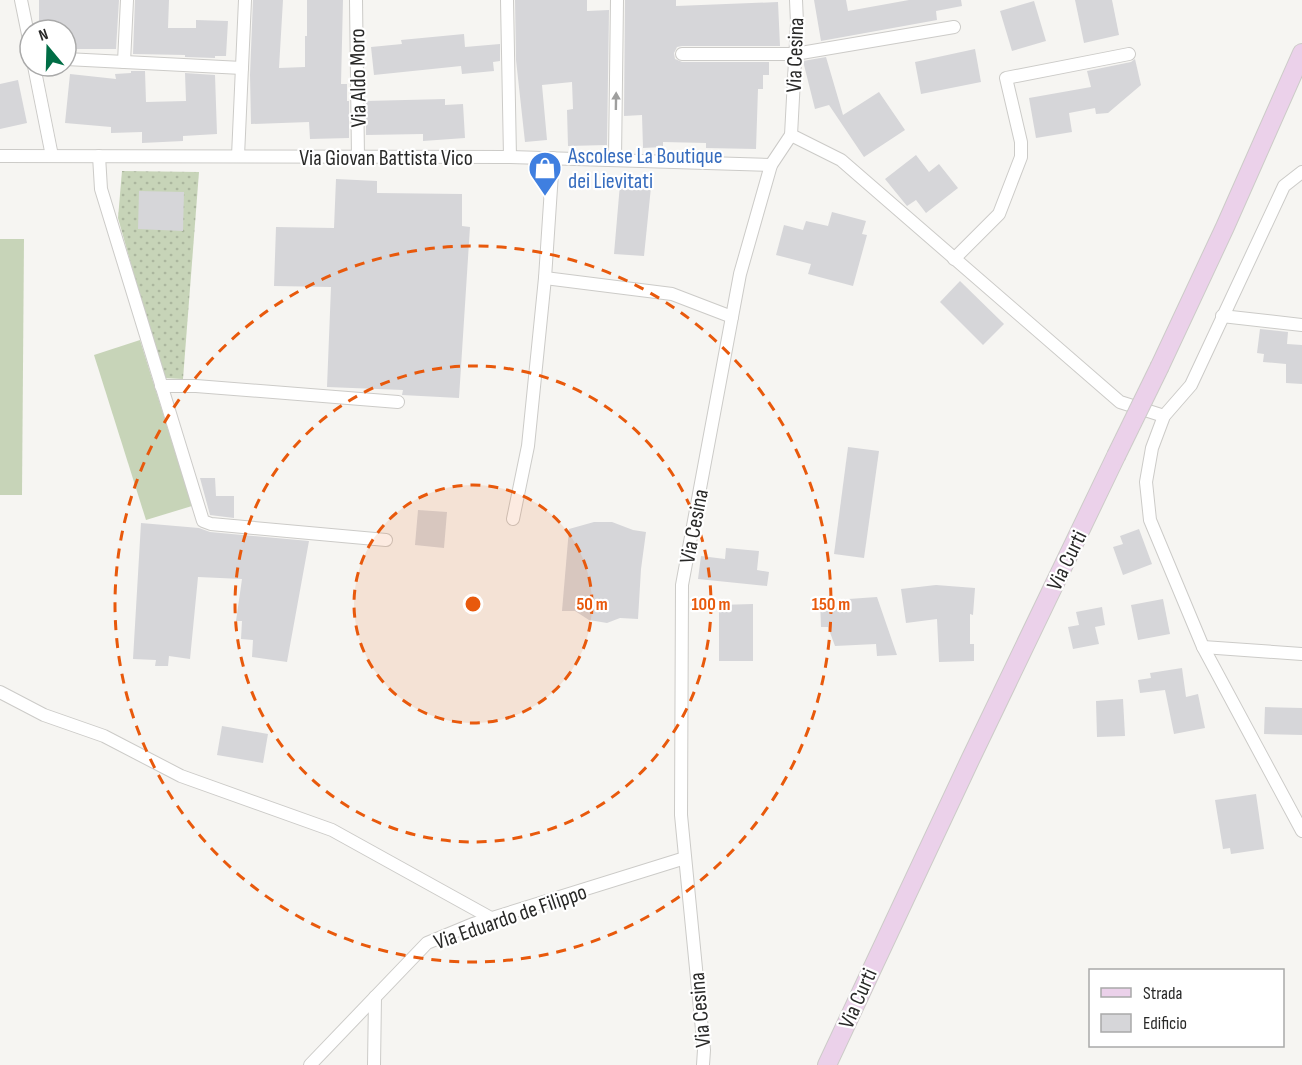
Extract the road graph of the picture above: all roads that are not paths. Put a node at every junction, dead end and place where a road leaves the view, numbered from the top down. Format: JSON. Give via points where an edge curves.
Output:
{"nodes":[{"id":1,"x":21,"y":0,"type":"edge"},
{"id":2,"x":127,"y":0,"type":"edge"},
{"id":3,"x":245,"y":0,"type":"edge"},
{"id":4,"x":356,"y":0,"type":"edge"},
{"id":5,"x":507,"y":0,"type":"edge"},
{"id":6,"x":617,"y":0,"type":"edge"},
{"id":7,"x":796,"y":0,"type":"edge"},
{"id":8,"x":25,"y":18,"type":"edge"},
{"id":9,"x":954,"y":27,"type":"dead end"},
{"id":10,"x":1302,"y":53,"type":"edge"},
{"id":11,"x":682,"y":54,"type":"dead end"},
{"id":12,"x":795,"y":54,"type":"junction"},
{"id":13,"x":1129,"y":54,"type":"dead end"},
{"id":14,"x":78,"y":60,"type":"edge"},
{"id":15,"x":124,"y":62,"type":"junction"},
{"id":16,"x":242,"y":68,"type":"junction"},
{"id":17,"x":36,"y":78,"type":"edge"},
{"id":18,"x":791,"y":135,"type":"junction"},
{"id":19,"x":0,"y":156,"type":"edge"},
{"id":20,"x":52,"y":156,"type":"junction"},
{"id":21,"x":99,"y":156,"type":"junction"},
{"id":22,"x":238,"y":156,"type":"junction"},
{"id":23,"x":358,"y":157,"type":"junction"},
{"id":24,"x":510,"y":157,"type":"junction"},
{"id":25,"x":553,"y":158,"type":"junction"},
{"id":26,"x":615,"y":159,"type":"junction"},
{"id":27,"x":771,"y":165,"type":"junction"},
{"id":28,"x":1302,"y":172,"type":"edge"},
{"id":29,"x":954,"y":259,"type":"junction"},
{"id":30,"x":545,"y":278,"type":"junction"},
{"id":31,"x":732,"y":316,"type":"junction"},
{"id":32,"x":1222,"y":316,"type":"junction"},
{"id":33,"x":1302,"y":325,"type":"edge"},
{"id":34,"x":161,"y":386,"type":"junction"},
{"id":35,"x":398,"y":402,"type":"dead end"},
{"id":36,"x":1164,"y":416,"type":"junction"},
{"id":37,"x":513,"y":519,"type":"dead end"},
{"id":38,"x":386,"y":540,"type":"dead end"},
{"id":39,"x":1203,"y":647,"type":"junction"},
{"id":40,"x":1302,"y":654,"type":"edge"},
{"id":41,"x":0,"y":692,"type":"edge"},
{"id":42,"x":1302,"y":831,"type":"edge"},
{"id":43,"x":685,"y":858,"type":"junction"},
{"id":44,"x":491,"y":918,"type":"junction"},
{"id":45,"x":375,"y":997,"type":"junction"},
{"id":46,"x":310,"y":1065,"type":"edge"},
{"id":47,"x":374,"y":1065,"type":"edge"},
{"id":48,"x":703,"y":1065,"type":"edge"},
{"id":49,"x":827,"y":1065,"type":"edge"}],
"edges":[{"from":1,"to":8,"type":"street"},
{"from":2,"to":15,"type":"street"},
{"from":3,"to":16,"type":"street"},
{"from":4,"to":23,"type":"street","name":"Via Aldo Moro"},
{"from":5,"to":24,"type":"street"},
{"from":26,"to":6,"type":"street","one_way":true},
{"from":7,"to":12,"type":"street","name":"Via Cesina"},
{"from":9,"to":12,"type":"street"},
{"from":10,"to":49,"type":"main road","name":"Via Curti","bridge":true,"via":[[1160,366]]},
{"from":11,"to":12,"type":"street"},
{"from":12,"to":18,"type":"street","name":"Via Cesina"},
{"from":13,"to":29,"type":"street","via":[[1006,78],[1021,142],[1020,157],[999,214]]},
{"from":14,"to":15,"type":"street"},
{"from":15,"to":16,"type":"street"},
{"from":16,"to":22,"type":"street"},
{"from":17,"to":20,"type":"street"},
{"from":18,"to":27,"type":"street","name":"Via Cesina"},
{"from":18,"to":29,"type":"street","via":[[841,160]]},
{"from":19,"to":20,"type":"street","name":"Via Giovan Battista Vico"},
{"from":20,"to":21,"type":"street","name":"Via Giovan Battista Vico"},
{"from":21,"to":22,"type":"street","name":"Via Giovan Battista Vico"},
{"from":21,"to":34,"type":"street","via":[[101,189]]},
{"from":22,"to":23,"type":"street","name":"Via Giovan Battista Vico"},
{"from":23,"to":24,"type":"street","name":"Via Giovan Battista Vico"},
{"from":24,"to":25,"type":"street","name":"Via Giovan Battista Vico"},
{"from":25,"to":26,"type":"street","name":"Via Giovan Battista Vico"},
{"from":25,"to":30,"type":"street"},
{"from":26,"to":27,"type":"street","name":"Via Giovan Battista Vico"},
{"from":27,"to":31,"type":"street","name":"Via Cesina"},
{"from":28,"to":32,"type":"street","via":[[1284,186]]},
{"from":29,"to":36,"type":"street","via":[[1120,402]]},
{"from":30,"to":31,"type":"street","via":[[672,294]]},
{"from":30,"to":37,"type":"street","via":[[528,446]]},
{"from":31,"to":43,"type":"street","name":"Via Cesina","via":[[681,585],[681,815]]},
{"from":32,"to":33,"type":"street"},
{"from":32,"to":36,"type":"street","via":[[1191,385]]},
{"from":34,"to":35,"type":"street"},
{"from":34,"to":38,"type":"street","via":[[203,521]]},
{"from":36,"to":39,"type":"street","via":[[1152,448],[1146,482],[1150,520]]},
{"from":39,"to":40,"type":"street"},
{"from":39,"to":42,"type":"street"},
{"from":41,"to":44,"type":"street","via":[[44,715],[104,736],[181,776],[332,830]]},
{"from":43,"to":44,"type":"street","name":"Via Eduardo de Filippo"},
{"from":43,"to":48,"type":"street","name":"Via Cesina"},
{"from":44,"to":45,"type":"street","name":"Via Eduardo de Filippo","via":[[427,943]]},
{"from":45,"to":46,"type":"street","name":"Via Eduardo de Filippo"},
{"from":45,"to":47,"type":"street"}]}
